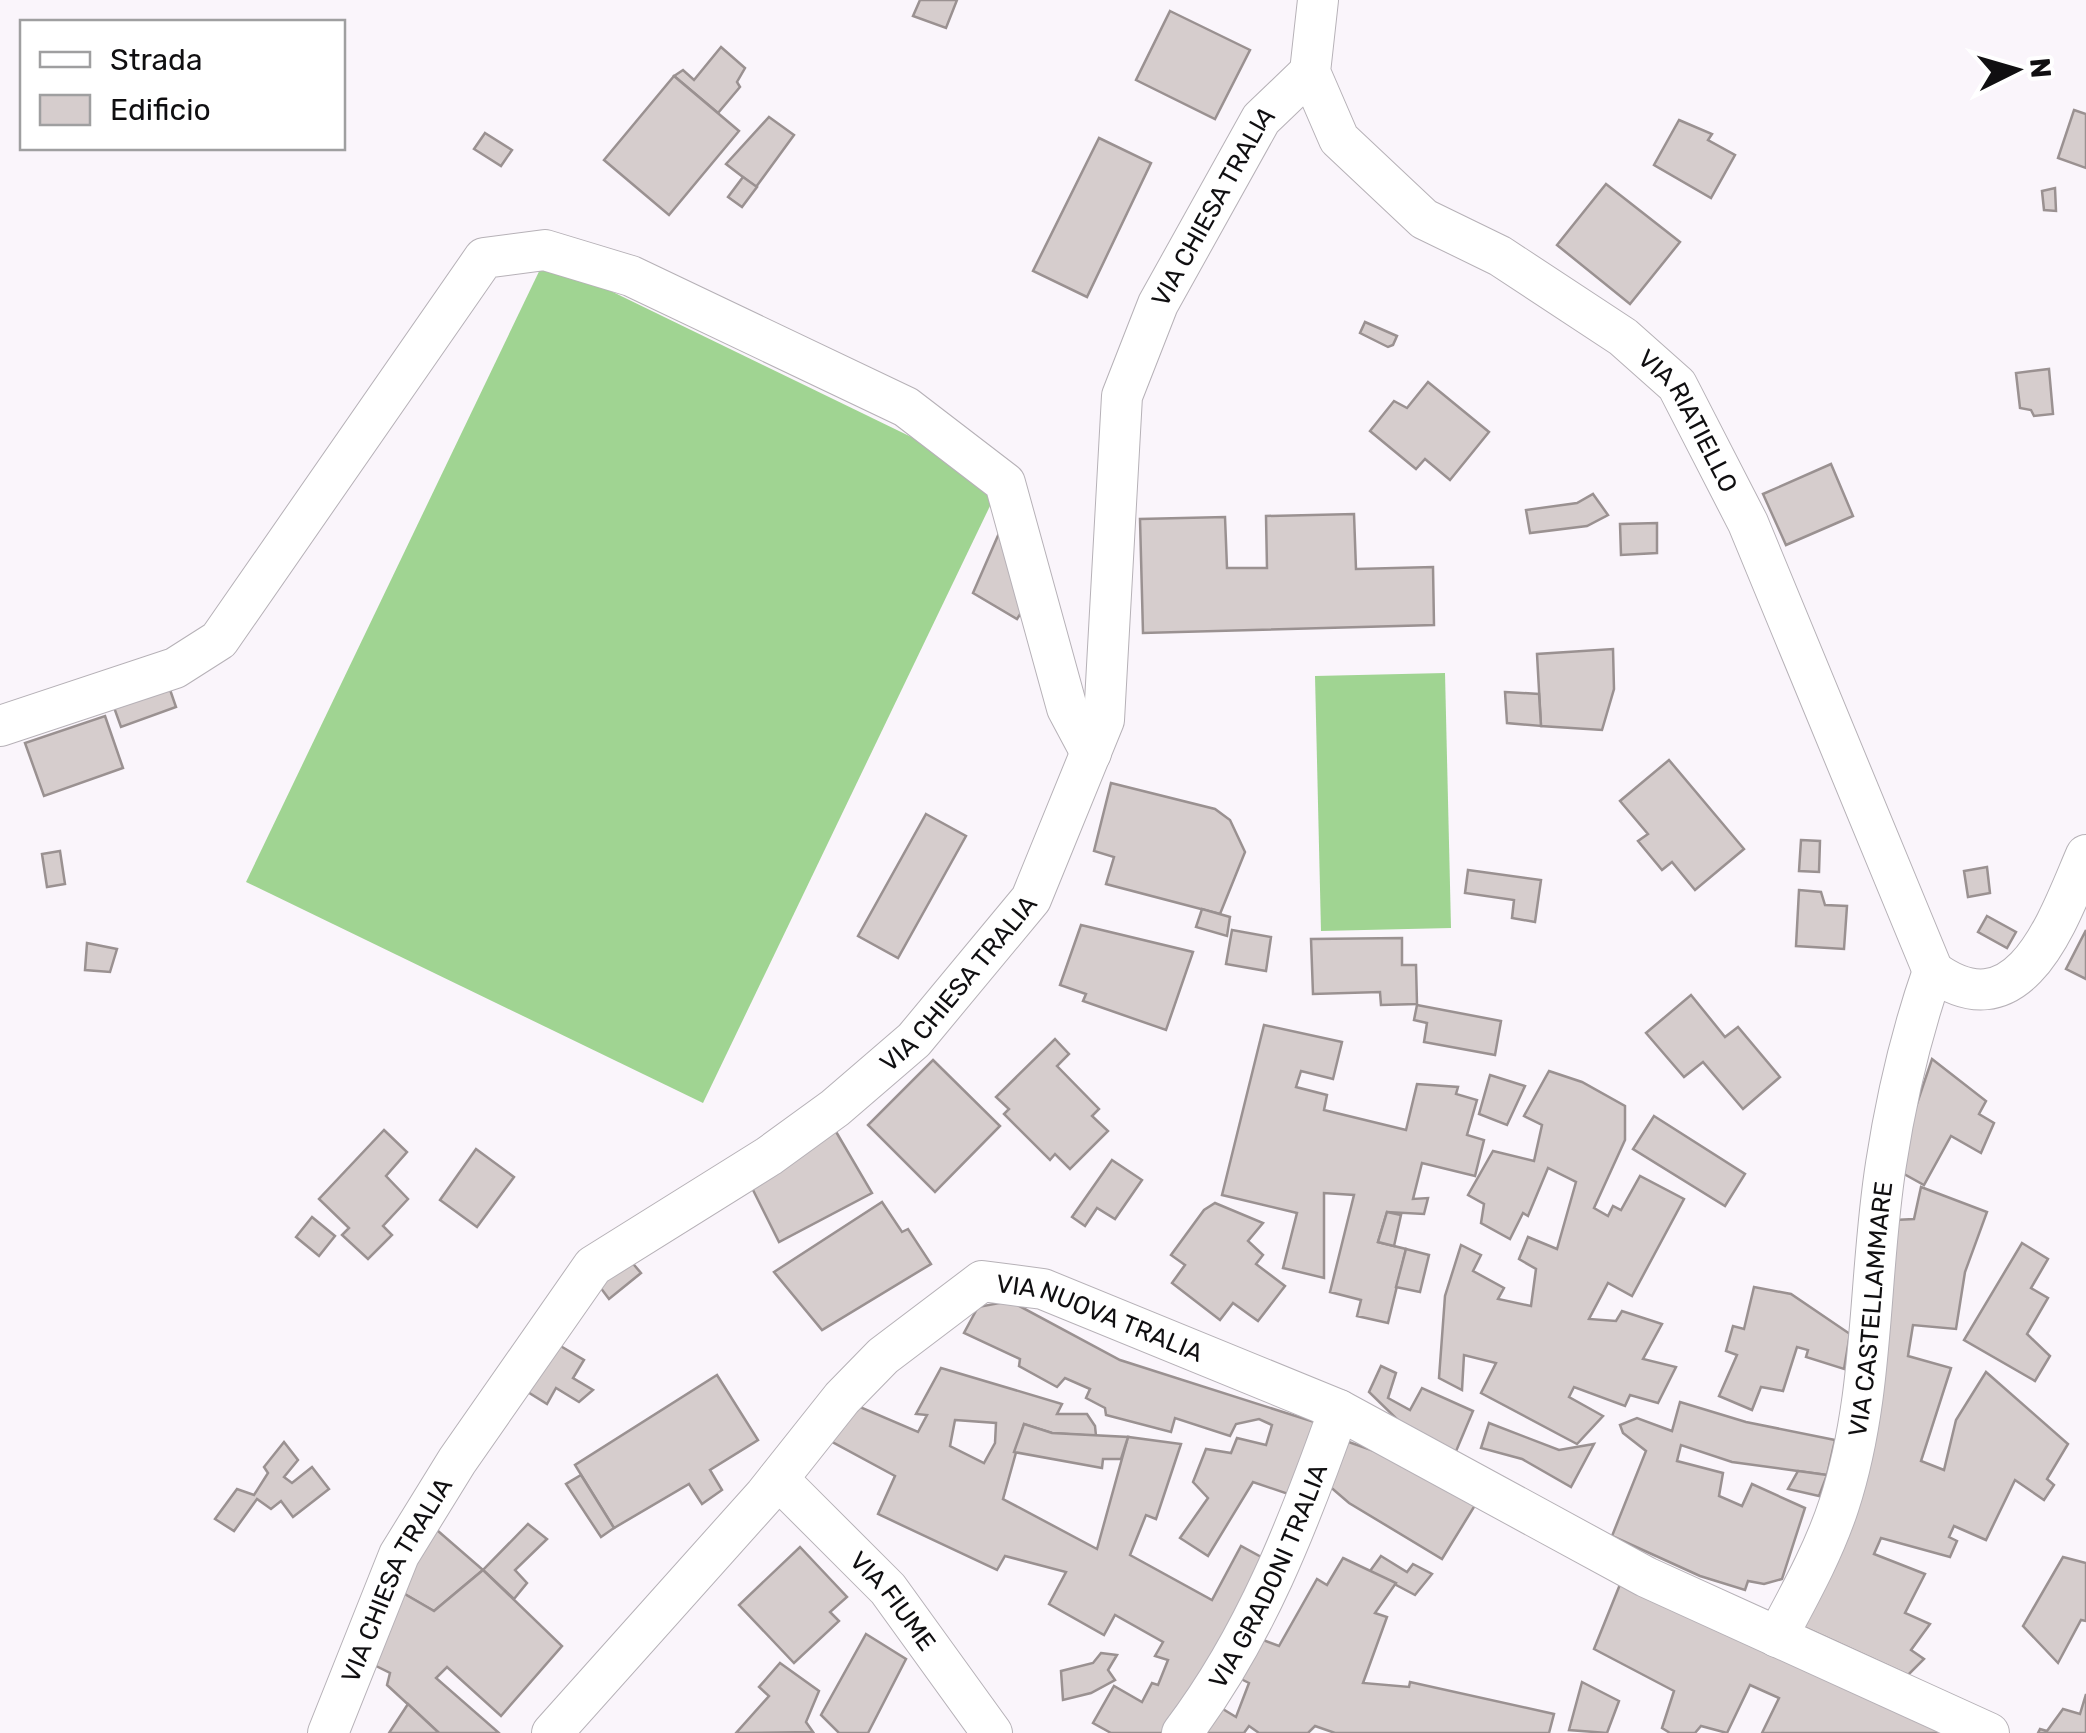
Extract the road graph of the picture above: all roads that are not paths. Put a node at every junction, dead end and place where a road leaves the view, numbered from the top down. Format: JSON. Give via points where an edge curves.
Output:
{"nodes":[{"id":1,"x":1318,"y":0,"type":"edge"},
{"id":2,"x":1310,"y":72,"type":"junction"},
{"id":3,"x":0,"y":726,"type":"edge"},
{"id":4,"x":1091,"y":753,"type":"junction"},
{"id":5,"x":2086,"y":855,"type":"edge"},
{"id":6,"x":1933,"y":971,"type":"junction"},
{"id":7,"x":1339,"y":1410,"type":"junction"},
{"id":8,"x":778,"y":1479,"type":"junction"},
{"id":9,"x":1777,"y":1637,"type":"junction"},
{"id":10,"x":328,"y":1733,"type":"edge"},
{"id":11,"x":552,"y":1733,"type":"edge"},
{"id":12,"x":992,"y":1733,"type":"edge"},
{"id":13,"x":1182,"y":1733,"type":"edge"},
{"id":14,"x":1989,"y":1733,"type":"edge"}],
"edges":[{"from":1,"to":2,"type":"street","name":"VIA RIATIELLO"},
{"from":2,"to":4,"type":"street","name":"VIA CHIESA TRALIA","via":[[1262,119],[1158,304],[1122,396],[1104,720]]},
{"from":2,"to":6,"type":"street","name":"VIA RIATIELLO","via":[[1339,139],[1424,219],[1500,256],[1592,316],[1677,385],[1748,523]]},
{"from":3,"to":4,"type":"street","via":[[175,668],[219,640],[484,258],[545,250],[631,276],[906,407],[1005,483],[1067,708]]},
{"from":4,"to":10,"type":"street","name":"VIA CHIESA TRALIA","via":[[1031,899],[914,1040],[769,1156],[593,1266],[399,1555]]},
{"from":5,"to":6,"type":"street","via":[[2048,941],[2024,975],[1986,988],[1954,987]]},
{"from":6,"to":9,"type":"street","name":"VIA CASTELLAMMARE","via":[[1913,1028],[1886,1166],[1868,1368],[1839,1504]]},
{"from":7,"to":8,"type":"street","name":"VIA NUOVA TRALIA","via":[[1043,1289],[982,1281],[882,1356]]},
{"from":7,"to":9,"type":"street","name":"VIA NUOVA TRALIA","via":[[1646,1577]]},
{"from":7,"to":13,"type":"street","name":"VIA GRADONI TRALIA","via":[[1249,1629]]},
{"from":8,"to":11,"type":"street","name":"VIA NUOVA TRALIA"},
{"from":8,"to":12,"type":"street","name":"VIA FIUME","via":[[888,1589]]},
{"from":9,"to":14,"type":"street","name":"VIA NUOVA TRALIA"}]}
